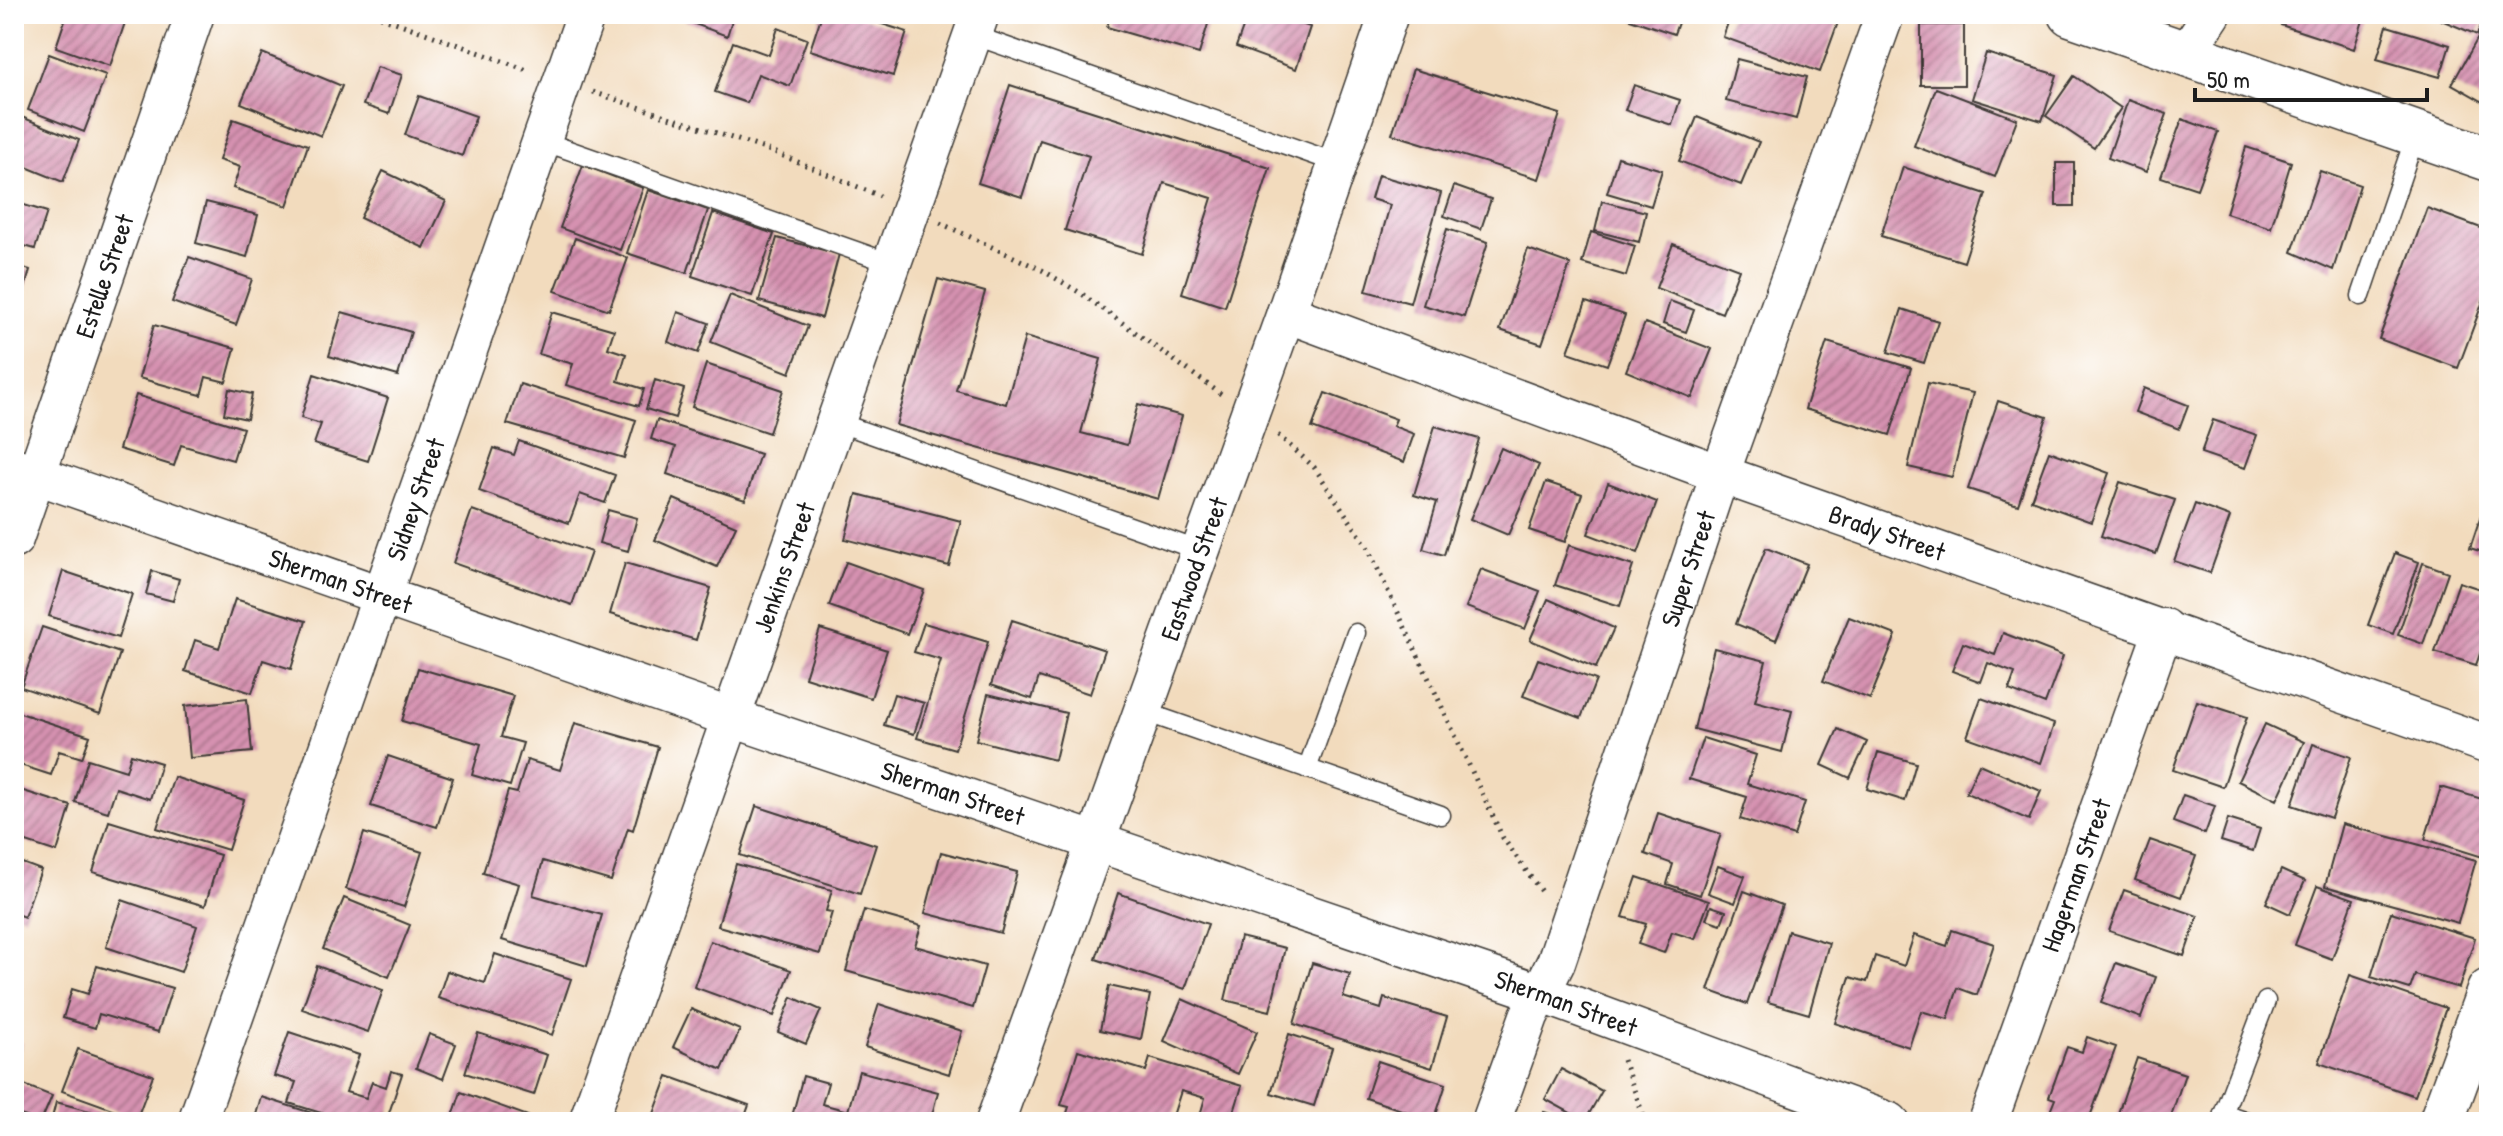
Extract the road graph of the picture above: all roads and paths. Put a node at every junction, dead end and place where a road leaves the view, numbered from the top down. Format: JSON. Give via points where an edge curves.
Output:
{"nodes":[{"id":1,"x":195,"y":14,"type":"edge"},
{"id":2,"x":373,"y":14,"type":"edge"},
{"id":3,"x":586,"y":14,"type":"edge"},
{"id":4,"x":1389,"y":14,"type":"edge"},
{"id":5,"x":1885,"y":14,"type":"edge"},
{"id":6,"x":2071,"y":14,"type":"edge"},
{"id":7,"x":2212,"y":14,"type":"edge"},
{"id":8,"x":976,"y":24,"type":"edge"},
{"id":9,"x":2186,"y":53,"type":"junction"},
{"id":10,"x":561,"y":82,"type":"junction"},
{"id":11,"x":2416,"y":134,"type":"junction"},
{"id":12,"x":540,"y":140,"type":"junction"},
{"id":13,"x":2489,"y":159,"type":"edge"},
{"id":14,"x":1337,"y":163,"type":"junction"},
{"id":15,"x":912,"y":212,"type":"junction"},
{"id":16,"x":893,"y":264,"type":"junction"},
{"id":17,"x":2361,"y":296,"type":"dead end"},
{"id":18,"x":1286,"y":313,"type":"junction"},
{"id":19,"x":1250,"y":413,"type":"junction"},
{"id":20,"x":837,"y":422,"type":"junction"},
{"id":21,"x":25,"y":471,"type":"edge"},
{"id":22,"x":1720,"y":474,"type":"junction"},
{"id":23,"x":14,"y":539,"type":"edge"},
{"id":24,"x":1200,"y":551,"type":"junction"},
{"id":25,"x":383,"y":598,"type":"junction"},
{"id":26,"x":2164,"y":628,"type":"junction"},
{"id":27,"x":1356,"y":633,"type":"dead end"},
{"id":28,"x":1142,"y":711,"type":"junction"},
{"id":29,"x":732,"y":718,"type":"junction"},
{"id":30,"x":2489,"y":745,"type":"edge"},
{"id":31,"x":1307,"y":769,"type":"junction"},
{"id":32,"x":1441,"y":815,"type":"dead end"},
{"id":33,"x":1094,"y":842,"type":"junction"},
{"id":34,"x":1537,"y":906,"type":"dead end"},
{"id":35,"x":2489,"y":991,"type":"edge"},
{"id":36,"x":1543,"y":994,"type":"junction"},
{"id":37,"x":2266,"y":1001,"type":"dead end"},
{"id":38,"x":1622,"y":1057,"type":"dead end"},
{"id":39,"x":2222,"y":1118,"type":"edge"},
{"id":40,"x":197,"y":1122,"type":"edge"},
{"id":41,"x":588,"y":1122,"type":"edge"},
{"id":42,"x":995,"y":1122,"type":"edge"},
{"id":43,"x":1491,"y":1122,"type":"edge"},
{"id":44,"x":1646,"y":1122,"type":"edge"},
{"id":45,"x":1890,"y":1122,"type":"edge"},
{"id":46,"x":1988,"y":1122,"type":"edge"},
{"id":47,"x":2249,"y":1122,"type":"edge"},
{"id":48,"x":2441,"y":1122,"type":"edge"}],
"edges":[{"from":1,"to":21,"type":"street","name":"Estelle Street"},
{"from":2,"to":10,"type":"path"},
{"from":3,"to":10,"type":"street","name":"Sidney Street"},
{"from":4,"to":14,"type":"street","name":"Eastwood Street"},
{"from":5,"to":22,"type":"street","name":"Super Street"},
{"from":6,"to":9,"type":"street"},
{"from":7,"to":9,"type":"street"},
{"from":8,"to":14,"type":"lane"},
{"from":8,"to":15,"type":"street","name":"Jenkins Street"},
{"from":9,"to":11,"type":"street"},
{"from":10,"to":12,"type":"street","name":"Sidney Street"},
{"from":10,"to":15,"type":"path","via":[[774,152]]},
{"from":11,"to":13,"type":"street"},
{"from":11,"to":17,"type":"lane"},
{"from":12,"to":16,"type":"lane"},
{"from":12,"to":25,"type":"street","name":"Sidney Street"},
{"from":14,"to":18,"type":"street","name":"Eastwood Street"},
{"from":15,"to":16,"type":"street","name":"Jenkins Street"},
{"from":15,"to":19,"type":"path","via":[[998,249],[1082,294]]},
{"from":16,"to":20,"type":"street","name":"Jenkins Street"},
{"from":18,"to":19,"type":"street","name":"Eastwood Street"},
{"from":18,"to":22,"type":"street","name":"Brady Street"},
{"from":19,"to":24,"type":"street","name":"Eastwood Street"},
{"from":19,"to":34,"type":"path","via":[[1314,467],[1367,546],[1503,838],[1543,891]]},
{"from":20,"to":24,"type":"lane"},
{"from":20,"to":29,"type":"street","name":"Jenkins Street"},
{"from":21,"to":23,"type":"street","name":"Estelle Street"},
{"from":21,"to":25,"type":"street","name":"Sherman Street"},
{"from":22,"to":26,"type":"street","name":"Brady Street"},
{"from":22,"to":36,"type":"street","name":"Super Street"},
{"from":24,"to":28,"type":"street","name":"Eastwood Street"},
{"from":25,"to":29,"type":"street","name":"Sherman Street"},
{"from":25,"to":40,"type":"street","name":"Sidney Street"},
{"from":26,"to":30,"type":"street","name":"Brady Street"},
{"from":26,"to":46,"type":"street","name":"Hagerman Street"},
{"from":27,"to":31,"type":"lane"},
{"from":28,"to":31,"type":"lane"},
{"from":28,"to":33,"type":"street","name":"Eastwood Street"},
{"from":29,"to":33,"type":"street","name":"Sherman Street"},
{"from":29,"to":41,"type":"street","name":"Jenkins Street"},
{"from":31,"to":32,"type":"lane"},
{"from":33,"to":36,"type":"street","name":"Sherman Street"},
{"from":33,"to":42,"type":"street","name":"Eastwood Street"},
{"from":35,"to":48,"type":"street"},
{"from":36,"to":43,"type":"street","name":"Super Street","via":[[1529,1016]]},
{"from":36,"to":45,"type":"street","name":"Sherman Street"},
{"from":37,"to":39,"type":"lane"},
{"from":38,"to":44,"type":"path"},
{"from":39,"to":47,"type":"lane"}]}
